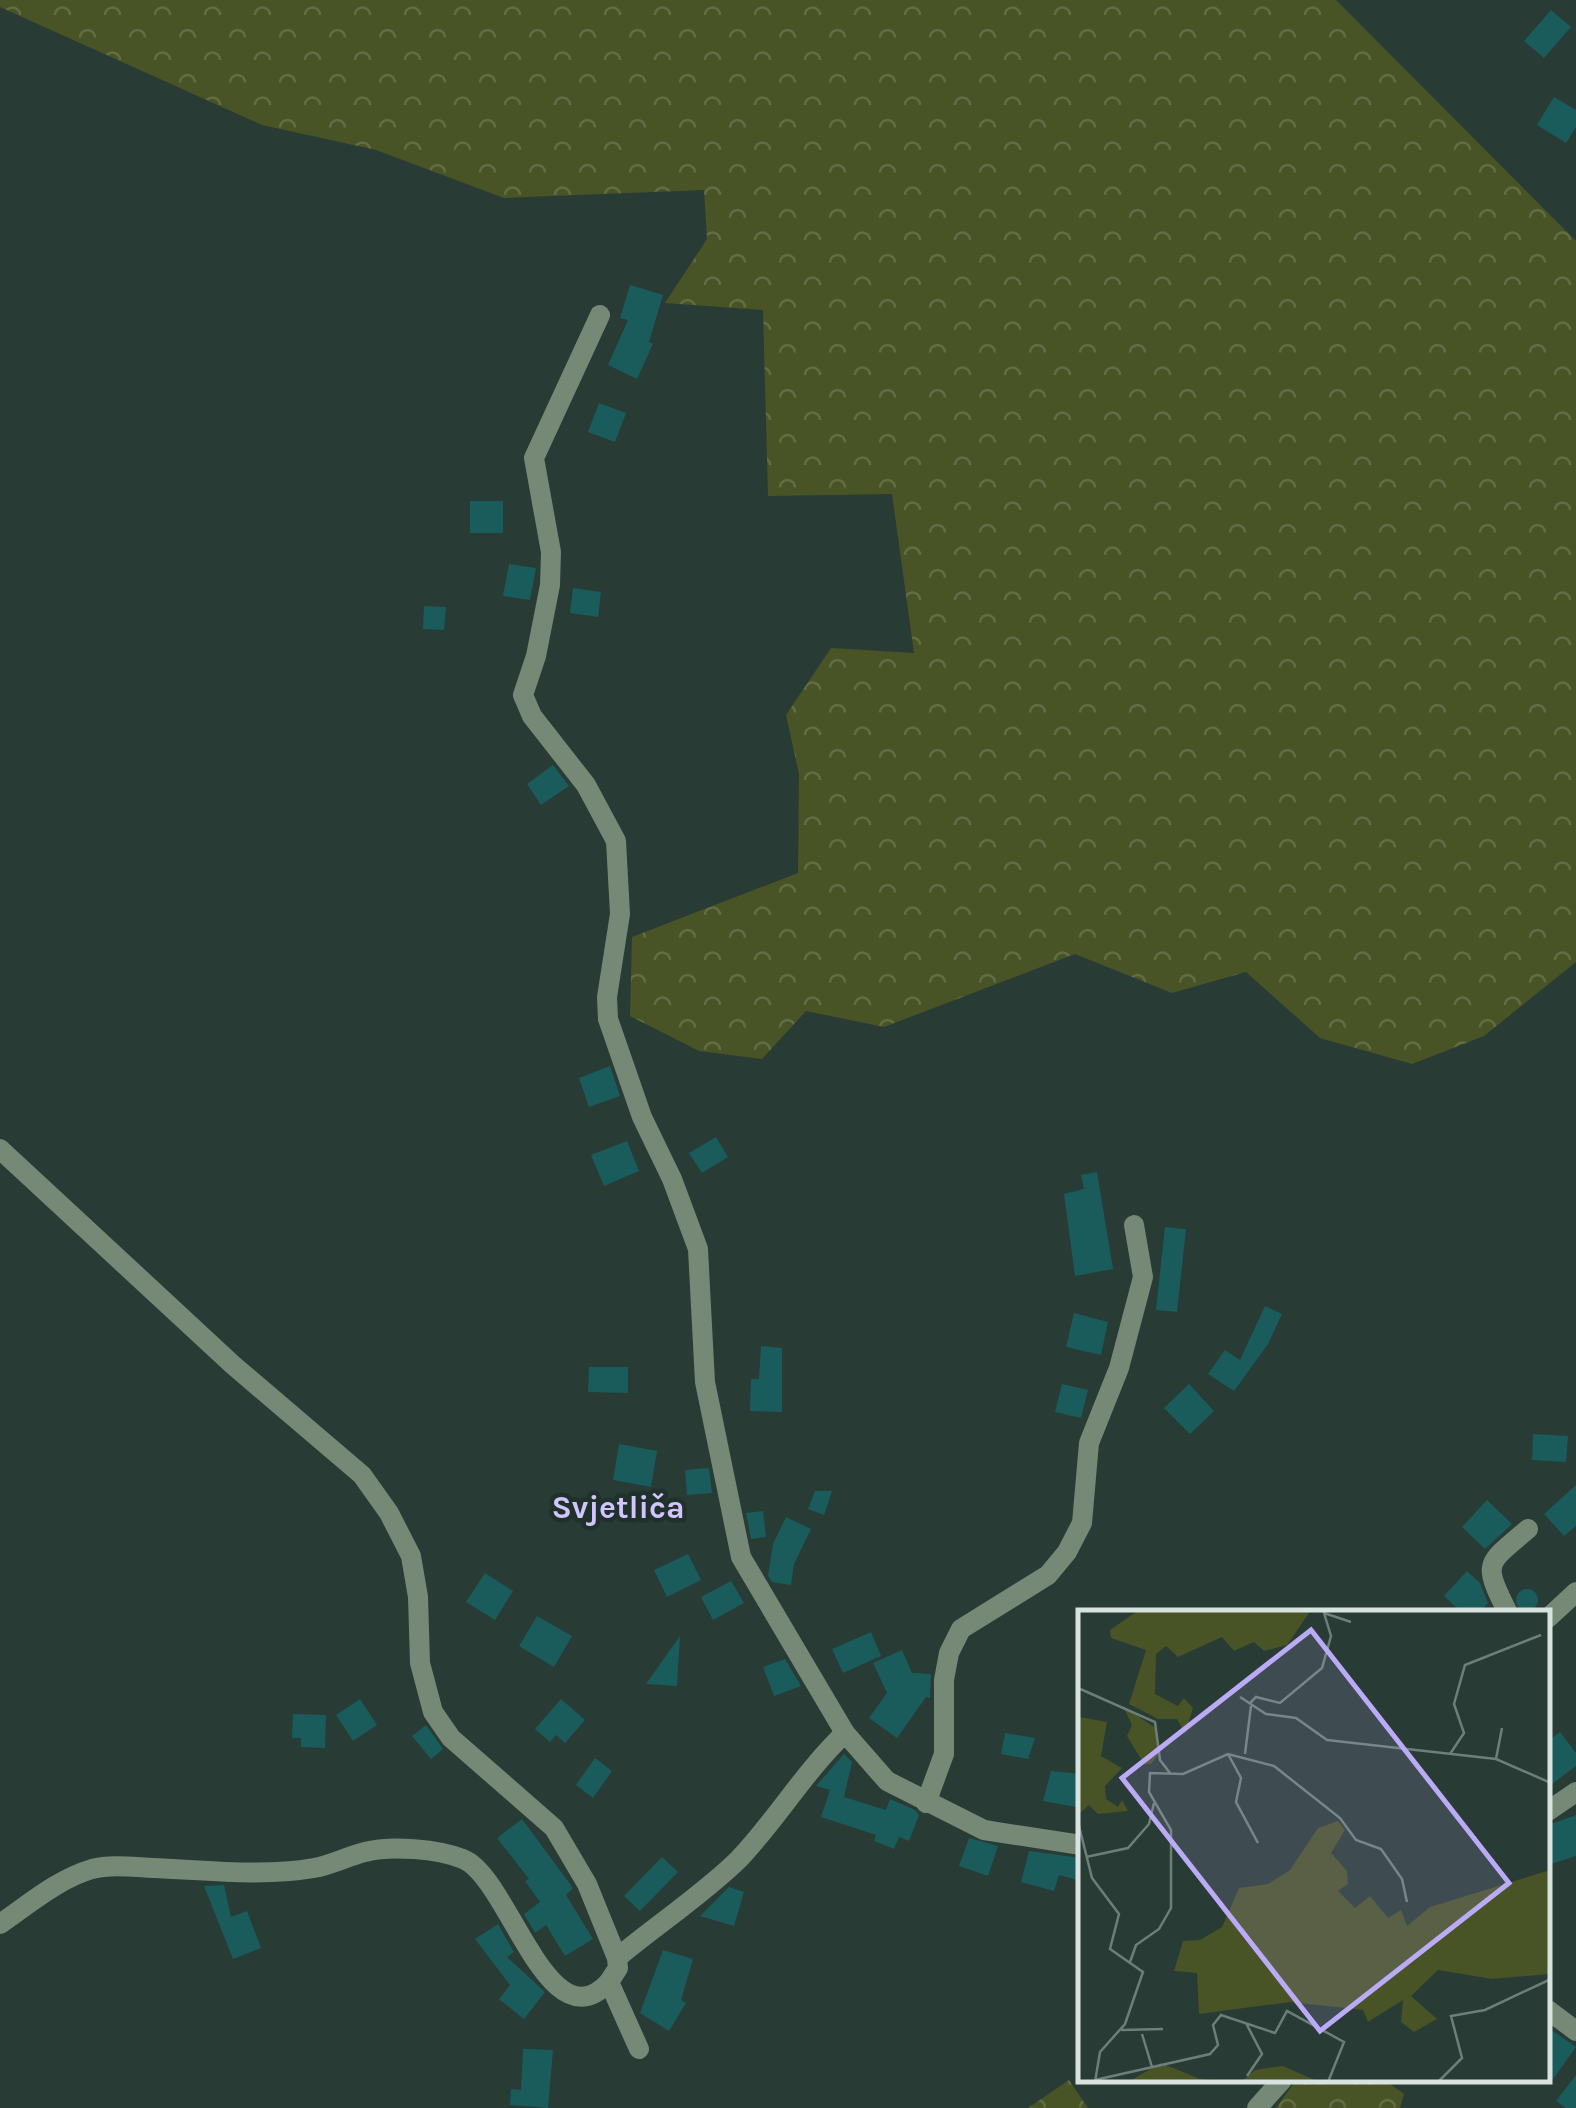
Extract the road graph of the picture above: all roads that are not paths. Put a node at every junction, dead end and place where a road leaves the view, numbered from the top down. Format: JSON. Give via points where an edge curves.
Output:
{"nodes":[{"id":1,"x":600,"y":315,"type":"dead end"},
{"id":2,"x":0,"y":1148,"type":"edge"},
{"id":3,"x":1134,"y":1225,"type":"dead end"},
{"id":4,"x":1528,"y":1529,"type":"dead end"},
{"id":5,"x":1576,"y":1592,"type":"edge"},
{"id":6,"x":1507,"y":1610,"type":"edge"},
{"id":7,"x":1551,"y":1615,"type":"edge"},
{"id":8,"x":845,"y":1733,"type":"junction"},
{"id":9,"x":1576,"y":1792,"type":"edge"},
{"id":10,"x":926,"y":1804,"type":"junction"},
{"id":11,"x":1551,"y":1808,"type":"edge"},
{"id":12,"x":1078,"y":1846,"type":"edge"},
{"id":13,"x":0,"y":1924,"type":"edge"},
{"id":14,"x":617,"y":1958,"type":"junction"},
{"id":15,"x":610,"y":1982,"type":"junction"},
{"id":16,"x":1551,"y":2012,"type":"edge"},
{"id":17,"x":1576,"y":2031,"type":"edge"},
{"id":18,"x":639,"y":2049,"type":"dead end"},
{"id":19,"x":1279,"y":2083,"type":"edge"},
{"id":20,"x":1257,"y":2108,"type":"edge"}],
"edges":[{"from":1,"to":8,"type":"street","via":[[534,458],[551,552],[550,585],[522,695],[586,784],[616,841],[620,914],[608,1019],[698,1249],[705,1382],[741,1556]]},
{"from":2,"to":14,"type":"street","via":[[232,1365],[362,1475],[411,1556],[420,1664],[433,1712],[451,1738],[554,1828],[587,1884]]},
{"from":3,"to":10,"type":"street","via":[[1142,1278],[1119,1368],[1089,1443],[1082,1522],[1048,1575],[961,1629],[944,1680],[944,1754]]},
{"from":4,"to":6,"type":"street","via":[[1500,1551],[1488,1571]]},
{"from":5,"to":7,"type":"street"},
{"from":8,"to":10,"type":"street","via":[[886,1781]]},
{"from":8,"to":14,"type":"street","via":[[734,1863]]},
{"from":9,"to":11,"type":"street"},
{"from":10,"to":12,"type":"street","via":[[984,1830]]},
{"from":13,"to":15,"type":"street","via":[[93,1869],[314,1868],[369,1850],[419,1851],[459,1857],[490,1878],[529,1955],[557,1986],[578,1997]]},
{"from":14,"to":15,"type":"street"},
{"from":15,"to":18,"type":"street"},
{"from":16,"to":17,"type":"street"},
{"from":19,"to":20,"type":"street"}]}
